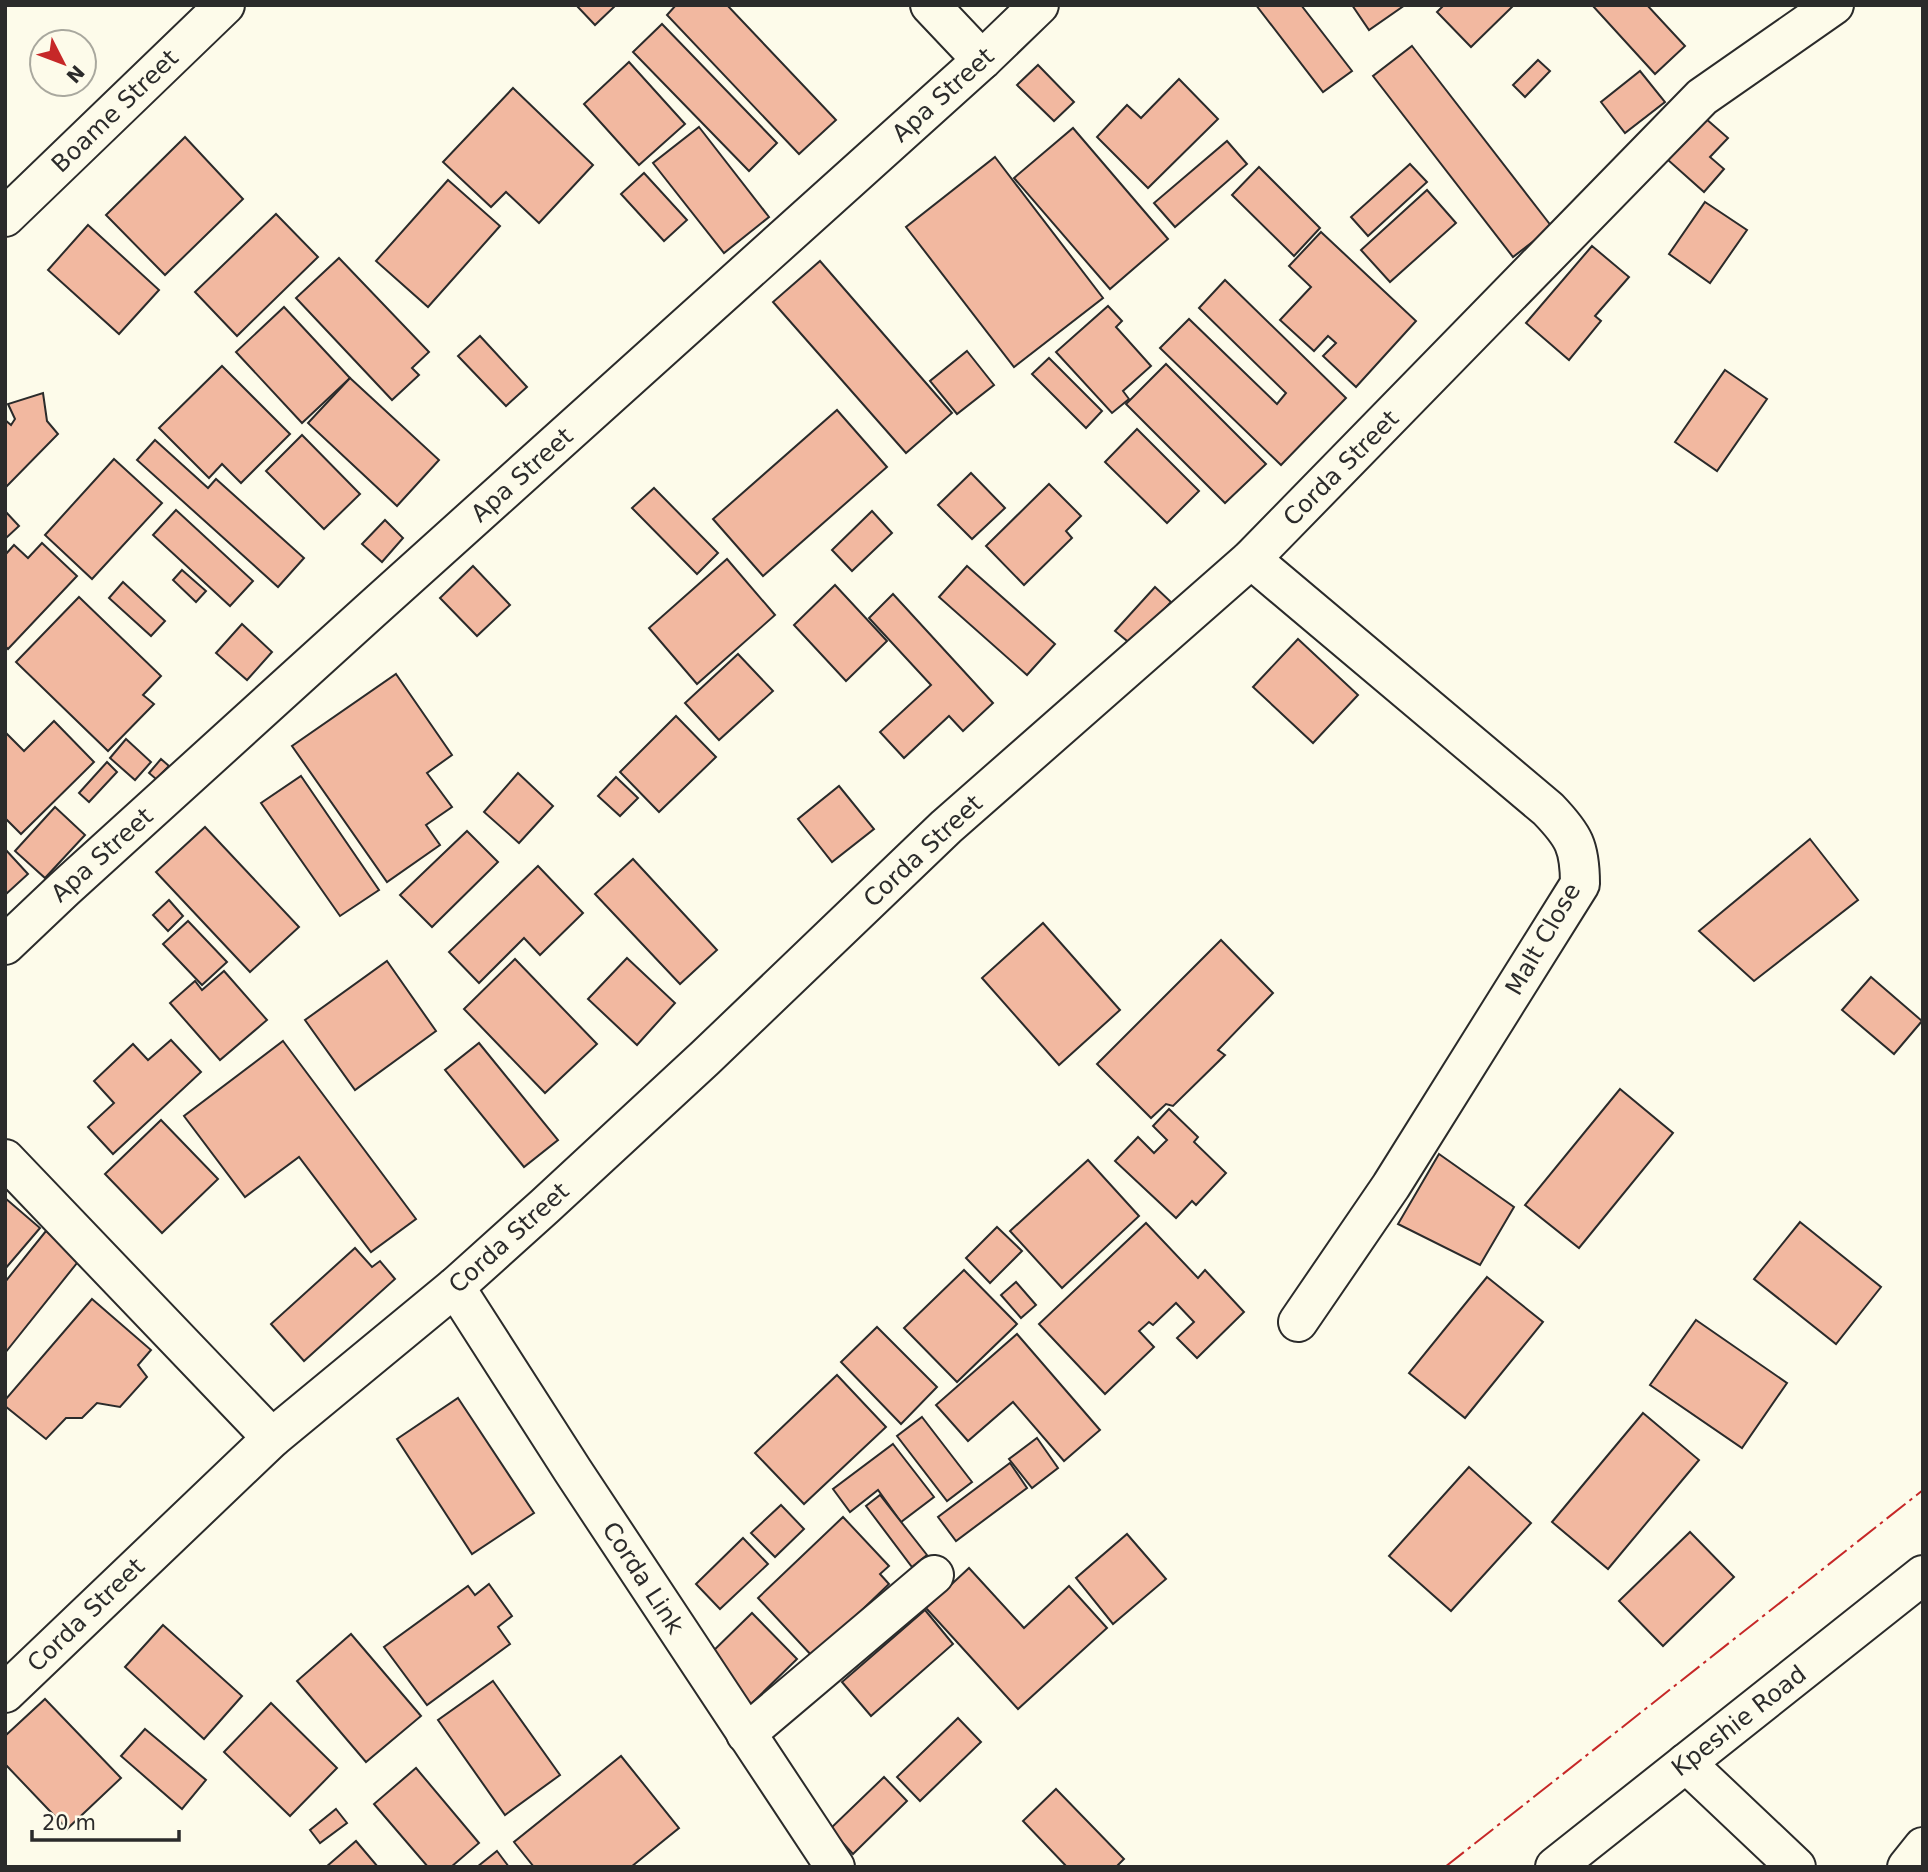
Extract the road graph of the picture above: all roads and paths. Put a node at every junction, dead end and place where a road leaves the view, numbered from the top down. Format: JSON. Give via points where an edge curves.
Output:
{"nodes":[{"id":1,"x":225,"y":5,"type":"edge"},
{"id":2,"x":930,"y":5,"type":"edge"},
{"id":3,"x":1039,"y":5,"type":"edge"},
{"id":4,"x":1834,"y":5,"type":"edge"},
{"id":5,"x":982,"y":60,"type":"junction"},
{"id":6,"x":5,"y":217,"type":"edge"},
{"id":7,"x":1251,"y":559,"type":"junction"},
{"id":8,"x":5,"y":945,"type":"edge"},
{"id":9,"x":5,"y":1159,"type":"edge"},
{"id":10,"x":455,"y":1287,"type":"junction"},
{"id":11,"x":1298,"y":1322,"type":"dead end"},
{"id":12,"x":272,"y":1438,"type":"junction"},
{"id":13,"x":934,"y":1575,"type":"dead end"},
{"id":14,"x":1923,"y":1576,"type":"edge"},
{"id":15,"x":5,"y":1693,"type":"edge"},
{"id":16,"x":746,"y":1734,"type":"junction"},
{"id":17,"x":1686,"y":1763,"type":"junction"},
{"id":18,"x":1923,"y":1847,"type":"edge"},
{"id":19,"x":835,"y":1867,"type":"edge"},
{"id":20,"x":1555,"y":1867,"type":"edge"},
{"id":21,"x":1796,"y":1867,"type":"edge"},
{"id":22,"x":1907,"y":1867,"type":"edge"}],
"edges":[{"from":1,"to":6,"type":"street","name":"Boame Street"},
{"from":2,"to":5,"type":"street"},
{"from":3,"to":5,"type":"street","name":"Apa Street"},
{"from":4,"to":7,"type":"street","name":"Corda Street","via":[[1702,97]]},
{"from":5,"to":8,"type":"street","name":"Apa Street"},
{"from":7,"to":10,"type":"street","name":"Corda Street","via":[[946,827],[705,1058]]},
{"from":7,"to":11,"type":"street","name":"Malt Close","via":[[1548,809],[1570,832],[1580,860],[1580,884],[1391,1186]]},
{"from":9,"to":12,"type":"street"},
{"from":10,"to":12,"type":"street","name":"Corda Street"},
{"from":10,"to":16,"type":"street","name":"Corda Link"},
{"from":12,"to":15,"type":"street","name":"Corda Street"},
{"from":13,"to":16,"type":"street"},
{"from":14,"to":17,"type":"street","name":"Kpeshie Road"},
{"from":16,"to":19,"type":"street","name":"Corda Link"},
{"from":17,"to":20,"type":"street","name":"Kpeshie Road"},
{"from":17,"to":21,"type":"street"},
{"from":18,"to":22,"type":"street"}]}
